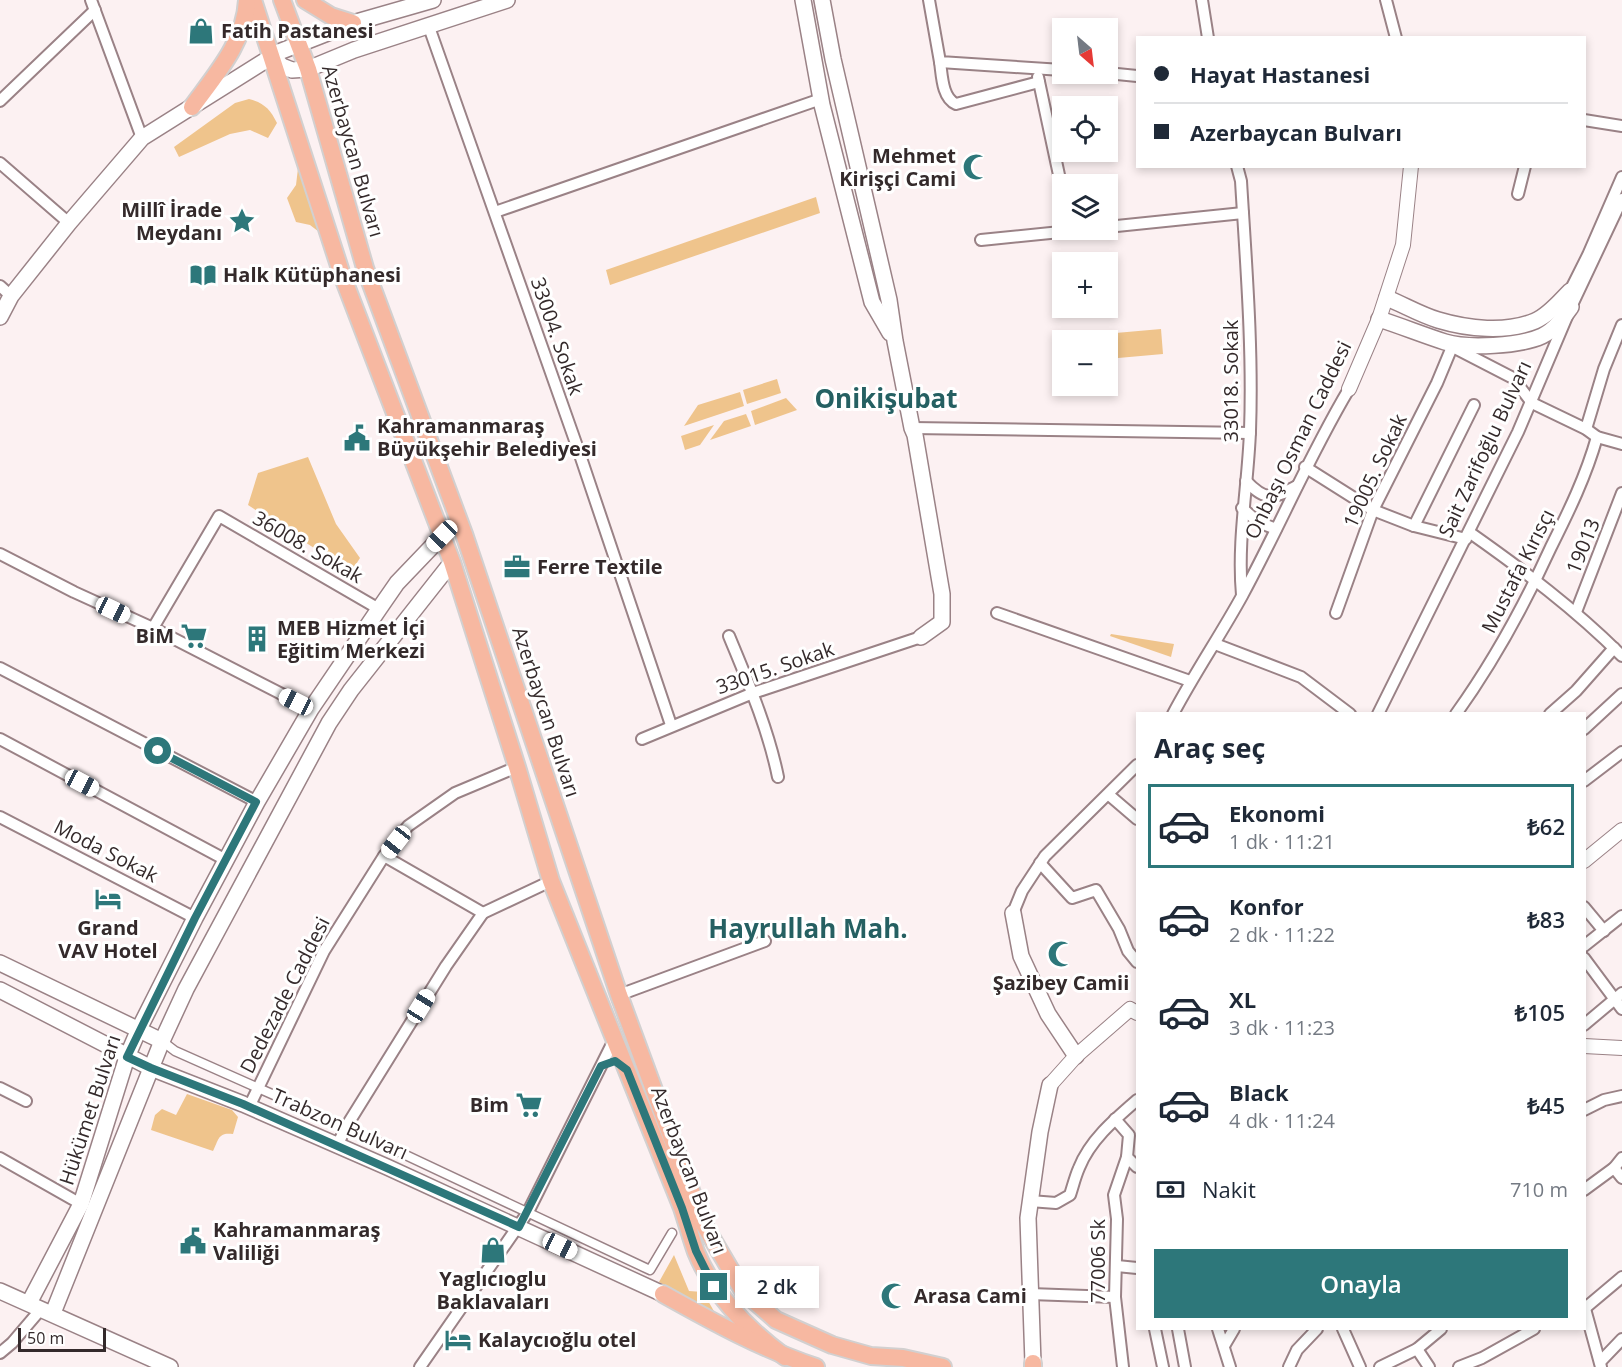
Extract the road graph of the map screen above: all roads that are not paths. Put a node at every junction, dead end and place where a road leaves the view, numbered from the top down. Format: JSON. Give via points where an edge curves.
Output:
{"nodes":[{"id":1,"x":247,"y":0,"type":"edge"},
{"id":2,"x":253,"y":0,"type":"edge"},
{"id":3,"x":282,"y":0,"type":"edge"},
{"id":4,"x":305,"y":0,"type":"edge"},
{"id":5,"x":433,"y":0,"type":"edge"},
{"id":6,"x":507,"y":0,"type":"edge"},
{"id":7,"x":803,"y":0,"type":"edge"},
{"id":8,"x":822,"y":0,"type":"edge"},
{"id":9,"x":929,"y":0,"type":"edge"},
{"id":10,"x":1202,"y":0,"type":"edge"},
{"id":11,"x":1386,"y":0,"type":"edge"},
{"id":12,"x":93,"y":5,"type":"edge"},
{"id":13,"x":353,"y":23,"type":"junction"},
{"id":14,"x":429,"y":27,"type":"junction"},
{"id":15,"x":1208,"y":36,"type":"edge"},
{"id":16,"x":1395,"y":36,"type":"edge"},
{"id":17,"x":299,"y":44,"type":"junction"},
{"id":18,"x":272,"y":56,"type":"junction"},
{"id":19,"x":940,"y":62,"type":"junction"},
{"id":20,"x":1035,"y":68,"type":"junction"},
{"id":21,"x":308,"y":69,"type":"junction"},
{"id":22,"x":1052,"y":69,"type":"edge"},
{"id":23,"x":1118,"y":75,"type":"edge"},
{"id":24,"x":1136,"y":76,"type":"edge"},
{"id":25,"x":1039,"y":82,"type":"junction"},
{"id":26,"x":821,"y":99,"type":"junction"},
{"id":27,"x":0,"y":101,"type":"edge"},
{"id":28,"x":192,"y":107,"type":"junction"},
{"id":29,"x":1586,"y":120,"type":"edge"},
{"id":30,"x":1622,"y":126,"type":"edge"},
{"id":31,"x":142,"y":138,"type":"junction"},
{"id":32,"x":0,"y":163,"type":"edge"},
{"id":33,"x":1238,"y":168,"type":"edge"},
{"id":34,"x":1411,"y":168,"type":"edge"},
{"id":35,"x":1524,"y":168,"type":"edge"},
{"id":36,"x":1059,"y":174,"type":"edge"},
{"id":37,"x":1622,"y":177,"type":"edge"},
{"id":38,"x":1518,"y":194,"type":"dead end"},
{"id":39,"x":1622,"y":199,"type":"edge"},
{"id":40,"x":495,"y":212,"type":"junction"},
{"id":41,"x":1243,"y":213,"type":"junction"},
{"id":42,"x":69,"y":223,"type":"junction"},
{"id":43,"x":1118,"y":226,"type":"edge"},
{"id":44,"x":1052,"y":232,"type":"edge"},
{"id":45,"x":981,"y":240,"type":"dead end"},
{"id":46,"x":5,"y":291,"type":"edge"},
{"id":47,"x":1570,"y":291,"type":"joint"},
{"id":48,"x":1387,"y":298,"type":"junction"},
{"id":49,"x":1571,"y":307,"type":"junction"},
{"id":50,"x":0,"y":317,"type":"edge"},
{"id":51,"x":1379,"y":319,"type":"junction"},
{"id":52,"x":1622,"y":325,"type":"edge"},
{"id":53,"x":895,"y":340,"type":"junction"},
{"id":54,"x":1449,"y":345,"type":"junction"},
{"id":55,"x":1348,"y":389,"type":"joint"},
{"id":56,"x":1532,"y":403,"type":"junction"},
{"id":57,"x":1474,"y":405,"type":"dead end"},
{"id":58,"x":912,"y":428,"type":"junction"},
{"id":59,"x":1586,"y":429,"type":"junction"},
{"id":60,"x":1250,"y":433,"type":"junction"},
{"id":61,"x":1597,"y":437,"type":"junction"},
{"id":62,"x":1622,"y":444,"type":"edge"},
{"id":63,"x":1305,"y":467,"type":"junction"},
{"id":64,"x":1246,"y":481,"type":"junction"},
{"id":65,"x":1297,"y":486,"type":"junction"},
{"id":66,"x":1622,"y":493,"type":"edge"},
{"id":67,"x":1242,"y":508,"type":"junction"},
{"id":68,"x":1373,"y":510,"type":"junction"},
{"id":69,"x":1414,"y":526,"type":"junction"},
{"id":70,"x":1276,"y":529,"type":"junction"},
{"id":71,"x":442,"y":536,"type":"junction"},
{"id":72,"x":1468,"y":536,"type":"junction"},
{"id":73,"x":0,"y":554,"type":"edge"},
{"id":74,"x":452,"y":562,"type":"junction"},
{"id":75,"x":1536,"y":579,"type":"junction"},
{"id":76,"x":1242,"y":595,"type":"junction"},
{"id":77,"x":379,"y":609,"type":"junction"},
{"id":78,"x":1576,"y":612,"type":"junction"},
{"id":79,"x":997,"y":613,"type":"dead end"},
{"id":80,"x":1336,"y":613,"type":"dead end"},
{"id":81,"x":153,"y":628,"type":"junction"},
{"id":82,"x":729,"y":636,"type":"dead end"},
{"id":83,"x":921,"y":637,"type":"joint"},
{"id":84,"x":1215,"y":644,"type":"junction"},
{"id":85,"x":1620,"y":652,"type":"edge"},
{"id":86,"x":0,"y":668,"type":"edge"},
{"id":87,"x":1190,"y":681,"type":"junction"},
{"id":88,"x":753,"y":693,"type":"junction"},
{"id":89,"x":1622,"y":694,"type":"edge"},
{"id":90,"x":311,"y":709,"type":"junction"},
{"id":91,"x":1174,"y":712,"type":"edge"},
{"id":92,"x":1347,"y":712,"type":"edge"},
{"id":93,"x":1379,"y":712,"type":"edge"},
{"id":94,"x":1457,"y":712,"type":"edge"},
{"id":95,"x":1552,"y":712,"type":"edge"},
{"id":96,"x":671,"y":725,"type":"junction"},
{"id":97,"x":1586,"y":727,"type":"edge"},
{"id":98,"x":0,"y":739,"type":"edge"},
{"id":99,"x":642,"y":739,"type":"dead end"},
{"id":100,"x":1622,"y":752,"type":"edge"},
{"id":101,"x":1136,"y":766,"type":"edge"},
{"id":102,"x":517,"y":767,"type":"junction"},
{"id":103,"x":778,"y":777,"type":"dead end"},
{"id":104,"x":1586,"y":779,"type":"edge"},
{"id":105,"x":1109,"y":795,"type":"junction"},
{"id":106,"x":256,"y":802,"type":"junction"},
{"id":107,"x":0,"y":817,"type":"edge"},
{"id":108,"x":1136,"y":818,"type":"edge"},
{"id":109,"x":1622,"y":830,"type":"edge"},
{"id":110,"x":384,"y":856,"type":"junction"},
{"id":111,"x":1586,"y":859,"type":"edge"},
{"id":112,"x":226,"y":860,"type":"junction"},
{"id":113,"x":1040,"y":863,"type":"junction"},
{"id":114,"x":551,"y":881,"type":"junction"},
{"id":115,"x":1586,"y":909,"type":"edge"},
{"id":116,"x":483,"y":913,"type":"junction"},
{"id":117,"x":1012,"y":913,"type":"joint"},
{"id":118,"x":1622,"y":916,"type":"edge"},
{"id":119,"x":195,"y":918,"type":"junction"},
{"id":120,"x":1604,"y":931,"type":"junction"},
{"id":121,"x":765,"y":941,"type":"dead end"},
{"id":122,"x":1586,"y":944,"type":"edge"},
{"id":123,"x":1586,"y":960,"type":"edge"},
{"id":124,"x":1136,"y":961,"type":"edge"},
{"id":125,"x":0,"y":963,"type":"edge"},
{"id":126,"x":0,"y":990,"type":"edge"},
{"id":127,"x":619,"y":995,"type":"junction"},
{"id":128,"x":1618,"y":997,"type":"edge"},
{"id":129,"x":1135,"y":1008,"type":"edge"},
{"id":130,"x":1622,"y":1009,"type":"edge"},
{"id":131,"x":1586,"y":1023,"type":"edge"},
{"id":132,"x":140,"y":1029,"type":"junction"},
{"id":133,"x":615,"y":1038,"type":"junction"},
{"id":134,"x":1622,"y":1039,"type":"edge"},
{"id":135,"x":162,"y":1041,"type":"junction"},
{"id":136,"x":1586,"y":1046,"type":"edge"},
{"id":137,"x":1616,"y":1048,"type":"edge"},
{"id":138,"x":1076,"y":1056,"type":"junction"},
{"id":139,"x":127,"y":1057,"type":"junction"},
{"id":140,"x":601,"y":1066,"type":"junction"},
{"id":141,"x":151,"y":1068,"type":"junction"},
{"id":142,"x":627,"y":1070,"type":"junction"},
{"id":143,"x":1050,"y":1085,"type":"joint"},
{"id":144,"x":257,"y":1087,"type":"junction"},
{"id":145,"x":0,"y":1088,"type":"edge"},
{"id":146,"x":1622,"y":1096,"type":"edge"},
{"id":147,"x":26,"y":1101,"type":"dead end"},
{"id":148,"x":1136,"y":1101,"type":"edge"},
{"id":149,"x":249,"y":1107,"type":"junction"},
{"id":150,"x":1586,"y":1109,"type":"edge"},
{"id":151,"x":1115,"y":1119,"type":"junction"},
{"id":152,"x":346,"y":1127,"type":"junction"},
{"id":153,"x":1133,"y":1133,"type":"edge"},
{"id":154,"x":337,"y":1146,"type":"junction"},
{"id":155,"x":1127,"y":1157,"type":"junction"},
{"id":156,"x":0,"y":1158,"type":"edge"},
{"id":157,"x":1622,"y":1158,"type":"edge"},
{"id":158,"x":1136,"y":1166,"type":"edge"},
{"id":159,"x":1614,"y":1168,"type":"junction"},
{"id":160,"x":1622,"y":1178,"type":"edge"},
{"id":161,"x":1586,"y":1189,"type":"edge"},
{"id":162,"x":1030,"y":1202,"type":"junction"},
{"id":163,"x":81,"y":1204,"type":"junction"},
{"id":164,"x":530,"y":1208,"type":"junction"},
{"id":165,"x":519,"y":1227,"type":"junction"},
{"id":166,"x":672,"y":1233,"type":"dead end"},
{"id":167,"x":1117,"y":1266,"type":"junction"},
{"id":168,"x":1136,"y":1268,"type":"edge"},
{"id":169,"x":1622,"y":1277,"type":"edge"},
{"id":170,"x":0,"y":1291,"type":"edge"},
{"id":171,"x":663,"y":1294,"type":"joint"},
{"id":172,"x":1030,"y":1294,"type":"junction"},
{"id":173,"x":1115,"y":1297,"type":"junction"},
{"id":174,"x":1586,"y":1305,"type":"edge"},
{"id":175,"x":41,"y":1308,"type":"junction"},
{"id":176,"x":1586,"y":1314,"type":"edge"},
{"id":177,"x":1155,"y":1330,"type":"edge"},
{"id":178,"x":1178,"y":1330,"type":"edge"},
{"id":179,"x":1218,"y":1330,"type":"edge"},
{"id":180,"x":1233,"y":1330,"type":"edge"},
{"id":181,"x":1316,"y":1330,"type":"edge"},
{"id":182,"x":1343,"y":1330,"type":"edge"},
{"id":183,"x":1440,"y":1330,"type":"edge"},
{"id":184,"x":1522,"y":1331,"type":"edge"},
{"id":185,"x":1622,"y":1339,"type":"edge"},
{"id":186,"x":1224,"y":1346,"type":"junction"},
{"id":187,"x":1417,"y":1349,"type":"junction"},
{"id":188,"x":0,"y":1353,"type":"edge"},
{"id":189,"x":785,"y":1357,"type":"junction"},
{"id":190,"x":1033,"y":1365,"type":"edge"},
{"id":191,"x":1600,"y":1365,"type":"edge"},
{"id":192,"x":170,"y":1367,"type":"edge"},
{"id":193,"x":420,"y":1367,"type":"edge"},
{"id":194,"x":816,"y":1367,"type":"edge"},
{"id":195,"x":943,"y":1367,"type":"edge"},
{"id":196,"x":1123,"y":1367,"type":"edge"},
{"id":197,"x":1163,"y":1367,"type":"edge"},
{"id":198,"x":1185,"y":1367,"type":"edge"},
{"id":199,"x":1230,"y":1367,"type":"edge"},
{"id":200,"x":1288,"y":1367,"type":"edge"},
{"id":201,"x":1360,"y":1367,"type":"edge"},
{"id":202,"x":1380,"y":1367,"type":"edge"},
{"id":203,"x":1429,"y":1367,"type":"edge"},
{"id":204,"x":1460,"y":1367,"type":"edge"}],
"edges":[{"from":1,"to":28,"type":"main road","via":[[239,37]]},
{"from":2,"to":18,"type":"main road","name":"Azerbaycan Bulvarı"},
{"from":3,"to":17,"type":"main road","name":"Azerbaycan Bulvarı"},
{"from":4,"to":13,"type":"main road","via":[[331,16]]},
{"from":5,"to":13,"type":"main road"},
{"from":6,"to":14,"type":"main road"},
{"from":7,"to":26,"type":"main road"},
{"from":8,"to":53,"type":"main road"},
{"from":9,"to":19,"type":"street"},
{"from":10,"to":15,"type":"street"},
{"from":11,"to":16,"type":"street"},
{"from":12,"to":27,"type":"street"},
{"from":12,"to":31,"type":"street"},
{"from":13,"to":17,"type":"main road"},
{"from":14,"to":21,"type":"main road"},
{"from":14,"to":40,"type":"street","name":"33004. Sokak"},
{"from":17,"to":18,"type":"main road"},
{"from":17,"to":21,"type":"main road","name":"Azerbaycan Bulvarı"},
{"from":18,"to":21,"type":"main road","via":[[292,70]]},
{"from":18,"to":28,"type":"main road"},
{"from":18,"to":71,"type":"main road","name":"Azerbaycan Bulvarı","via":[[344,280]]},
{"from":19,"to":20,"type":"street"},
{"from":19,"to":25,"type":"street","via":[[947,95],[956,104]]},
{"from":20,"to":22,"type":"street"},
{"from":20,"to":25,"type":"street"},
{"from":21,"to":127,"type":"main road","name":"Azerbaycan Bulvarı","via":[[365,268],[468,545]]},
{"from":23,"to":24,"type":"street"},
{"from":25,"to":36,"type":"street"},
{"from":26,"to":40,"type":"street"},
{"from":26,"to":53,"type":"main road","via":[[872,302]]},
{"from":28,"to":31,"type":"main road"},
{"from":29,"to":30,"type":"street"},
{"from":31,"to":42,"type":"main road"},
{"from":32,"to":42,"type":"street"},
{"from":33,"to":41,"type":"street","name":"33018. Sokak"},
{"from":34,"to":48,"type":"street","name":"Onbaşı Osman Caddesi","via":[[1405,230]]},
{"from":35,"to":38,"type":"street"},
{"from":37,"to":47,"type":"street"},
{"from":39,"to":49,"type":"street","name":"Sait Zarifoğlu Bulvarı"},
{"from":40,"to":96,"type":"street","name":"33004. Sokak"},
{"from":41,"to":43,"type":"street"},
{"from":41,"to":60,"type":"street","name":"33018. Sokak","via":[[1249,302]]},
{"from":42,"to":46,"type":"main road"},
{"from":44,"to":45,"type":"street"},
{"from":46,"to":50,"type":"main road"},
{"from":47,"to":48,"type":"main road","via":[[1536,320],[1510,327],[1477,328],[1438,320]]},
{"from":48,"to":51,"type":"street","name":"Onbaşı Osman Caddesi"},
{"from":49,"to":54,"type":"main road","via":[[1542,336],[1490,345]]},
{"from":49,"to":56,"type":"street","name":"Sait Zarifoğlu Bulvarı"},
{"from":51,"to":54,"type":"main road"},
{"from":51,"to":55,"type":"street","name":"Onbaşı Osman Caddesi"},
{"from":52,"to":59,"type":"street"},
{"from":53,"to":58,"type":"main road"},
{"from":54,"to":56,"type":"street","via":[[1514,378]]},
{"from":54,"to":68,"type":"street","name":"19005. Sokak","via":[[1437,382]]},
{"from":55,"to":63,"type":"street","name":"Onbaşı Osman Caddesi"},
{"from":56,"to":59,"type":"street"},
{"from":56,"to":72,"type":"street","name":"Sait Zarifoğlu Bulvarı"},
{"from":57,"to":69,"type":"street"},
{"from":58,"to":60,"type":"street"},
{"from":58,"to":83,"type":"main road","via":[[942,594],[942,622]]},
{"from":59,"to":61,"type":"street"},
{"from":60,"to":64,"type":"street","name":"33018. Sokak"},
{"from":61,"to":62,"type":"street"},
{"from":61,"to":75,"type":"street","name":"Mustafa Kırısçı","via":[[1588,467]]},
{"from":63,"to":65,"type":"street","name":"Onbaşı Osman Caddesi"},
{"from":63,"to":68,"type":"street"},
{"from":64,"to":65,"type":"street","via":[[1268,497]]},
{"from":64,"to":67,"type":"street","name":"33018. Sokak"},
{"from":65,"to":70,"type":"street","name":"Onbaşı Osman Caddesi"},
{"from":66,"to":78,"type":"street","name":"19013"},
{"from":67,"to":70,"type":"street","via":[[1258,522]]},
{"from":67,"to":76,"type":"street","name":"33018. Sokak"},
{"from":68,"to":69,"type":"street"},
{"from":68,"to":80,"type":"street","name":"19005. Sokak"},
{"from":69,"to":72,"type":"street"},
{"from":70,"to":76,"type":"street","name":"Onbaşı Osman Caddesi"},
{"from":71,"to":74,"type":"main road","name":"Azerbaycan Bulvarı"},
{"from":71,"to":77,"type":"main road","name":"Hükümet Bulvarı"},
{"from":72,"to":75,"type":"street"},
{"from":72,"to":93,"type":"street","name":"Sait Zarifoğlu Bulvarı"},
{"from":73,"to":81,"type":"street"},
{"from":74,"to":102,"type":"main road","name":"Azerbaycan Bulvarı"},
{"from":74,"to":135,"type":"main road","via":[[329,723]]},
{"from":75,"to":78,"type":"street"},
{"from":75,"to":94,"type":"street","name":"Mustafa Kırısçı","via":[[1510,630]]},
{"from":76,"to":84,"type":"street","name":"Onbaşı Osman Caddesi"},
{"from":77,"to":81,"type":"street","name":"36008. Sokak","via":[[219,516]]},
{"from":77,"to":90,"type":"main road","name":"Hükümet Bulvarı"},
{"from":78,"to":85,"type":"street"},
{"from":79,"to":87,"type":"street"},
{"from":81,"to":90,"type":"street"},
{"from":82,"to":88,"type":"street"},
{"from":83,"to":88,"type":"street","name":"33015. Sokak"},
{"from":84,"to":87,"type":"street","name":"Onbaşı Osman Caddesi"},
{"from":84,"to":92,"type":"street","via":[[1302,677]]},
{"from":85,"to":95,"type":"street"},
{"from":86,"to":106,"type":"street"},
{"from":87,"to":91,"type":"street","name":"Onbaşı Osman Caddesi"},
{"from":88,"to":96,"type":"street","name":"33015. Sokak"},
{"from":88,"to":103,"type":"street"},
{"from":89,"to":97,"type":"street"},
{"from":90,"to":106,"type":"main road","name":"Hükümet Bulvarı"},
{"from":96,"to":99,"type":"street","name":"33015. Sokak"},
{"from":98,"to":112,"type":"street"},
{"from":100,"to":104,"type":"street"},
{"from":101,"to":105,"type":"street"},
{"from":102,"to":110,"type":"street","name":"Dedezade Caddesi","via":[[455,793],[408,826]]},
{"from":102,"to":114,"type":"main road","name":"Azerbaycan Bulvarı"},
{"from":105,"to":108,"type":"street"},
{"from":105,"to":113,"type":"street"},
{"from":106,"to":112,"type":"main road","name":"Hükümet Bulvarı"},
{"from":107,"to":119,"type":"street","name":"Moda Sokak"},
{"from":109,"to":111,"type":"street"},
{"from":110,"to":116,"type":"street"},
{"from":110,"to":144,"type":"street","name":"Dedezade Caddesi","via":[[324,951]]},
{"from":112,"to":119,"type":"main road","name":"Hükümet Bulvarı"},
{"from":113,"to":117,"type":"street"},
{"from":113,"to":124,"type":"street","via":[[1072,898],[1096,890]]},
{"from":114,"to":116,"type":"street"},
{"from":114,"to":133,"type":"main road","name":"Azerbaycan Bulvarı"},
{"from":115,"to":120,"type":"street"},
{"from":116,"to":152,"type":"street"},
{"from":117,"to":138,"type":"main road","via":[[1021,956],[1048,1014]]},
{"from":118,"to":120,"type":"street"},
{"from":119,"to":132,"type":"main road","name":"Hükümet Bulvarı"},
{"from":120,"to":122,"type":"street"},
{"from":121,"to":127,"type":"street"},
{"from":123,"to":128,"type":"street"},
{"from":125,"to":132,"type":"main road","name":"Trabzon Bulvarı"},
{"from":126,"to":139,"type":"main road","name":"Trabzon Bulvarı"},
{"from":127,"to":195,"type":"main road","name":"Azerbaycan Bulvarı","via":[[703,1222],[743,1291],[776,1320],[832,1345],[871,1356]]},
{"from":128,"to":130,"type":"street"},
{"from":128,"to":131,"type":"street"},
{"from":129,"to":138,"type":"street"},
{"from":132,"to":135,"type":"main road","name":"Trabzon Bulvarı"},
{"from":132,"to":139,"type":"main road","name":"Hükümet Bulvarı"},
{"from":133,"to":140,"type":"street"},
{"from":133,"to":142,"type":"main road","name":"Azerbaycan Bulvarı"},
{"from":134,"to":137,"type":"street"},
{"from":135,"to":141,"type":"main road"},
{"from":135,"to":144,"type":"street","name":"Trabzon Bulvarı","via":[[175,1051]]},
{"from":136,"to":137,"type":"street"},
{"from":138,"to":143,"type":"street"},
{"from":139,"to":141,"type":"main road","name":"Trabzon Bulvarı"},
{"from":139,"to":163,"type":"main road","name":"Hükümet Bulvarı"},
{"from":140,"to":142,"type":"street","via":[[615,1061]]},
{"from":140,"to":164,"type":"street"},
{"from":141,"to":149,"type":"main road","name":"Trabzon Bulvarı"},
{"from":141,"to":175,"type":"main road"},
{"from":142,"to":189,"type":"main road","name":"Azerbaycan Bulvarı","via":[[711,1282],[749,1329]]},
{"from":143,"to":162,"type":"main road"},
{"from":144,"to":149,"type":"street","name":"Dedezade Caddesi"},
{"from":144,"to":152,"type":"street","name":"Trabzon Bulvarı"},
{"from":145,"to":147,"type":"street"},
{"from":146,"to":150,"type":"street"},
{"from":148,"to":151,"type":"street"},
{"from":149,"to":154,"type":"main road","name":"Trabzon Bulvarı"},
{"from":151,"to":153,"type":"street"},
{"from":151,"to":162,"type":"street","via":[[1092,1144],[1079,1166],[1070,1195],[1056,1203]]},
{"from":152,"to":154,"type":"street"},
{"from":152,"to":164,"type":"street","name":"Trabzon Bulvarı"},
{"from":153,"to":155,"type":"street","name":"77006 Sk"},
{"from":154,"to":165,"type":"main road","name":"Trabzon Bulvarı"},
{"from":155,"to":158,"type":"street"},
{"from":155,"to":167,"type":"street","name":"77006 Sk","via":[[1114,1195]]},
{"from":156,"to":163,"type":"street"},
{"from":157,"to":159,"type":"street"},
{"from":159,"to":160,"type":"street"},
{"from":159,"to":161,"type":"street"},
{"from":162,"to":172,"type":"main road"},
{"from":163,"to":175,"type":"main road","name":"Hükümet Bulvarı"},
{"from":164,"to":165,"type":"street"},
{"from":164,"to":166,"type":"street","name":"Trabzon Bulvarı","via":[[650,1270]]},
{"from":165,"to":171,"type":"main road","name":"Trabzon Bulvarı"},
{"from":165,"to":193,"type":"street"},
{"from":167,"to":168,"type":"street"},
{"from":167,"to":173,"type":"street","name":"77006 Sk"},
{"from":169,"to":174,"type":"street"},
{"from":170,"to":175,"type":"main road"},
{"from":171,"to":189,"type":"main road","via":[[735,1335]]},
{"from":172,"to":173,"type":"street"},
{"from":172,"to":190,"type":"main road"},
{"from":173,"to":196,"type":"street","name":"77006 Sk"},
{"from":175,"to":188,"type":"street"},
{"from":175,"to":192,"type":"main road"},
{"from":176,"to":191,"type":"street"},
{"from":177,"to":197,"type":"street"},
{"from":178,"to":198,"type":"street"},
{"from":179,"to":186,"type":"street"},
{"from":180,"to":186,"type":"street"},
{"from":181,"to":200,"type":"street","via":[[1297,1350]]},
{"from":182,"to":201,"type":"street"},
{"from":183,"to":187,"type":"street"},
{"from":184,"to":204,"type":"street","via":[[1482,1358]]},
{"from":185,"to":191,"type":"street"},
{"from":186,"to":199,"type":"street"},
{"from":187,"to":202,"type":"street"},
{"from":187,"to":203,"type":"street"},
{"from":189,"to":194,"type":"main road"}]}
